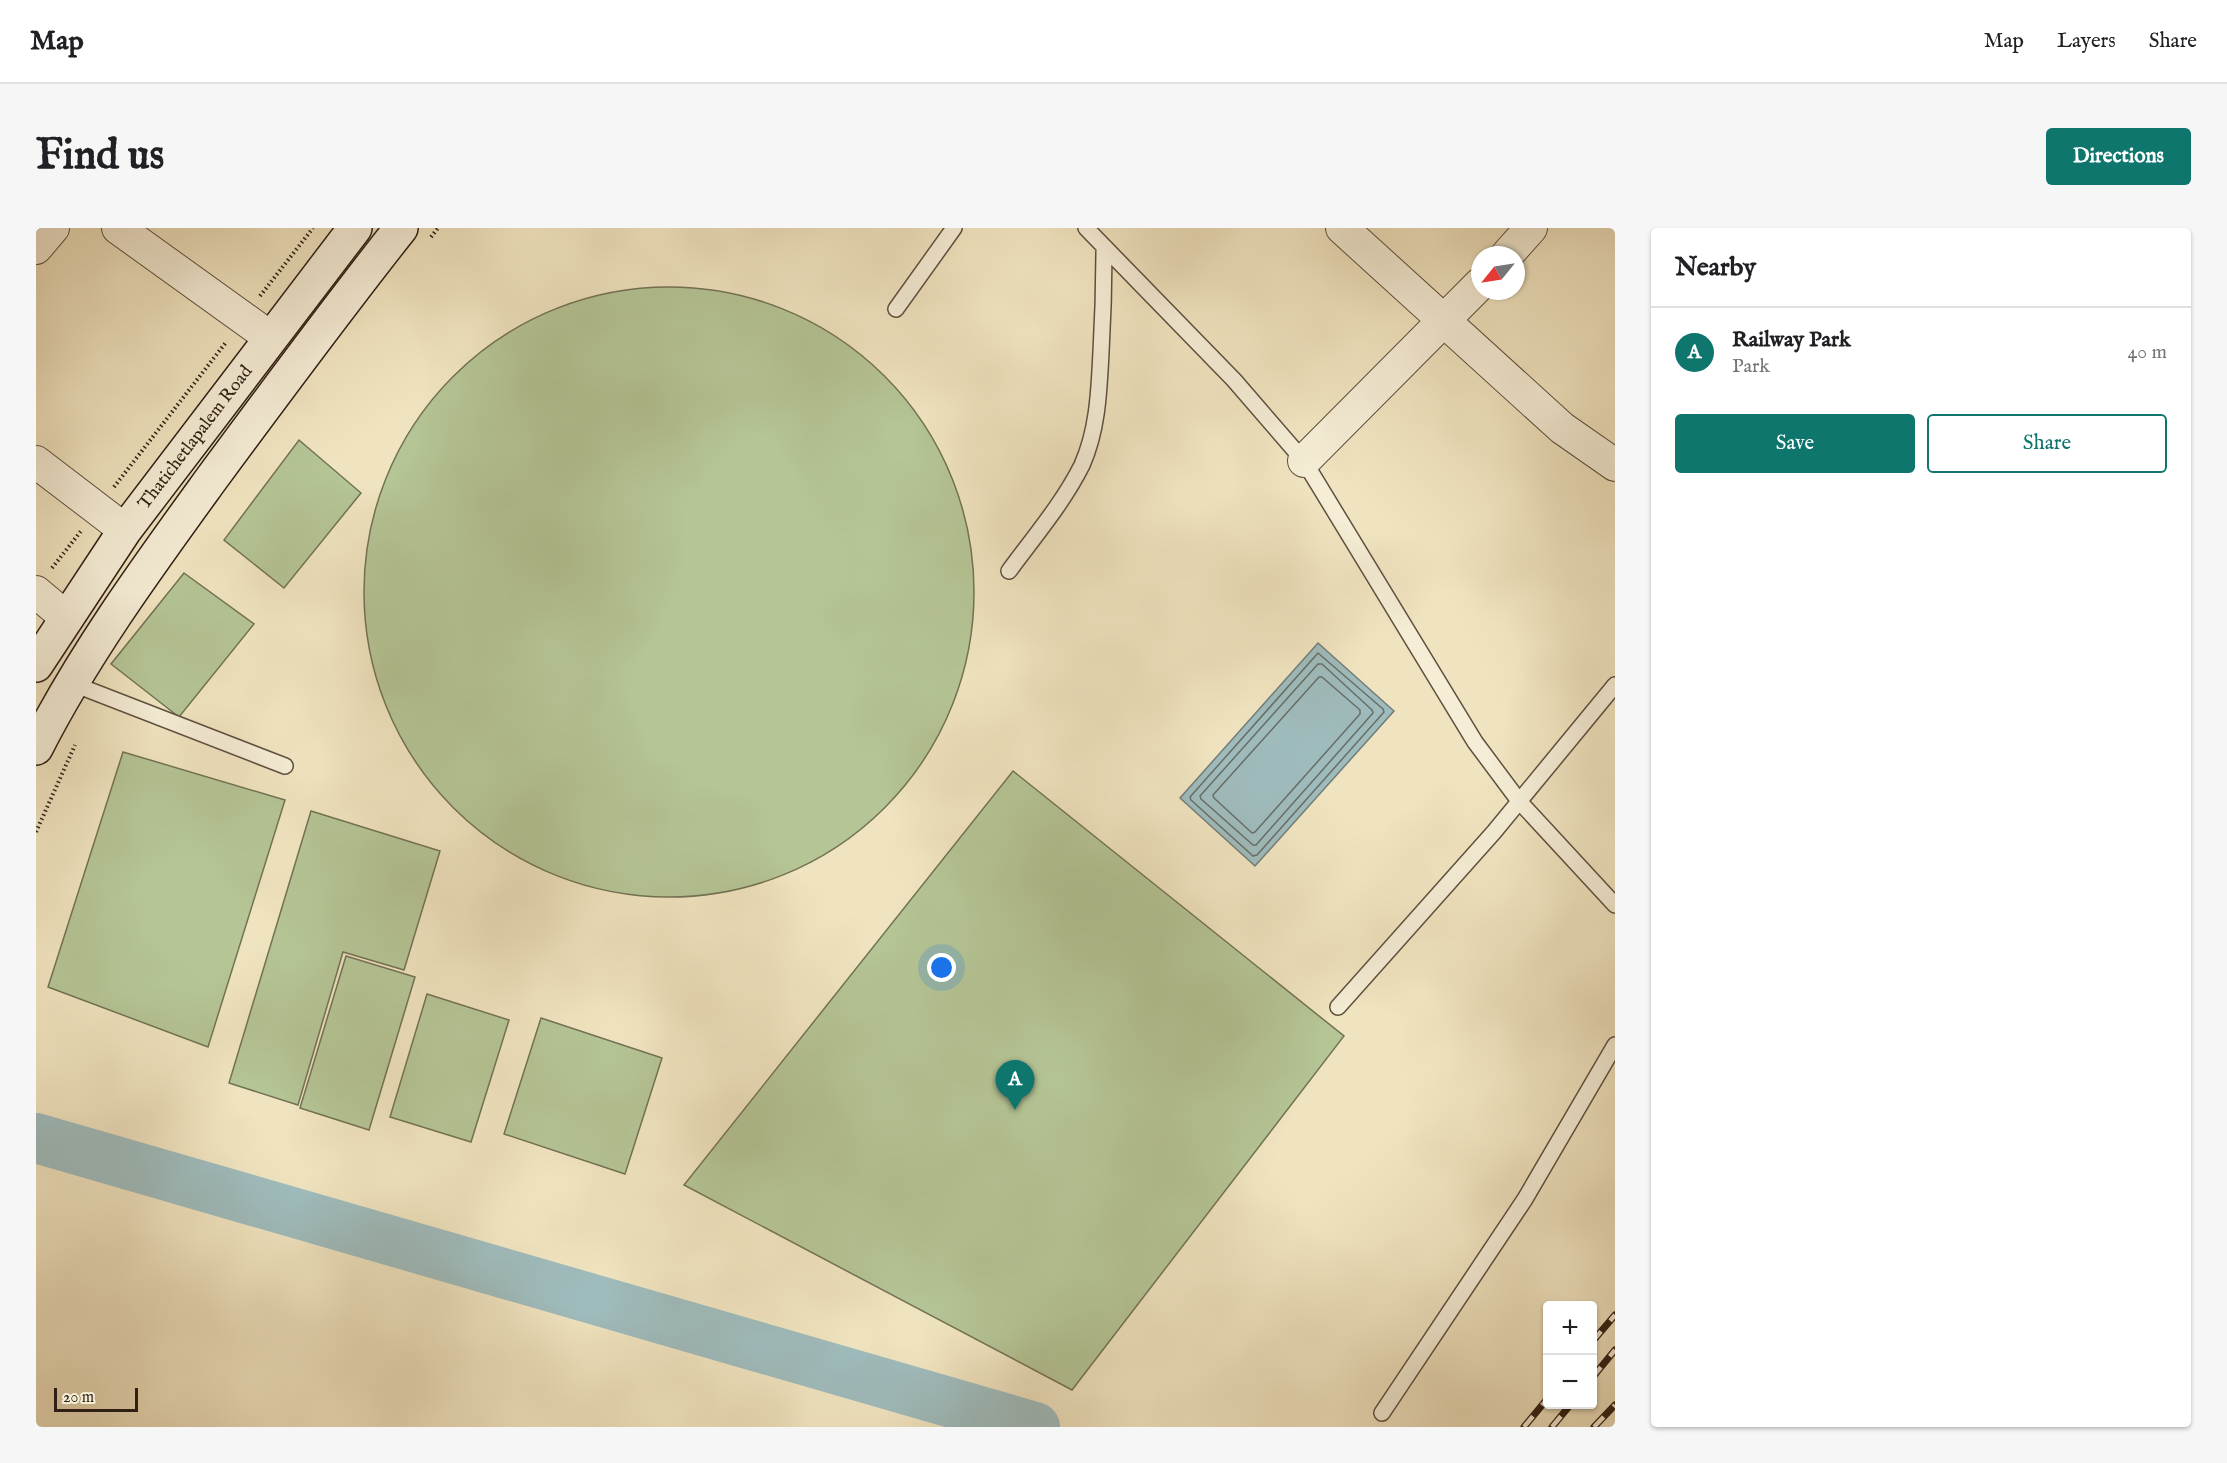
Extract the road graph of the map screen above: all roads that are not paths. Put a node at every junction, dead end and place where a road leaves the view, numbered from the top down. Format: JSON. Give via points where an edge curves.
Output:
{"nodes":[{"id":1,"x":53,"y":228,"type":"edge"},
{"id":2,"x":118,"y":228,"type":"edge"},
{"id":3,"x":355,"y":228,"type":"edge"},
{"id":4,"x":401,"y":228,"type":"edge"},
{"id":5,"x":954,"y":228,"type":"edge"},
{"id":6,"x":1086,"y":228,"type":"edge"},
{"id":7,"x":1342,"y":228,"type":"edge"},
{"id":8,"x":1531,"y":228,"type":"edge"},
{"id":9,"x":1515,"y":246,"type":"edge"},
{"id":10,"x":1104,"y":247,"type":"junction"},
{"id":11,"x":36,"y":248,"type":"edge"},
{"id":12,"x":1471,"y":294,"type":"edge"},
{"id":13,"x":896,"y":309,"type":"dead end"},
{"id":14,"x":1444,"y":322,"type":"junction"},
{"id":15,"x":271,"y":338,"type":"junction"},
{"id":16,"x":1304,"y":461,"type":"junction"},
{"id":17,"x":36,"y":462,"type":"edge"},
{"id":18,"x":1615,"y":465,"type":"edge"},
{"id":19,"x":125,"y":530,"type":"junction"},
{"id":20,"x":1009,"y":570,"type":"dead end"},
{"id":21,"x":43,"y":582,"type":"edge"},
{"id":22,"x":67,"y":618,"type":"junction"},
{"id":23,"x":40,"y":659,"type":"edge"},
{"id":24,"x":71,"y":683,"type":"junction"},
{"id":25,"x":1615,"y":685,"type":"edge"},
{"id":26,"x":36,"y":748,"type":"edge"},
{"id":27,"x":285,"y":766,"type":"dead end"},
{"id":28,"x":1519,"y":801,"type":"junction"},
{"id":29,"x":1615,"y":905,"type":"edge"},
{"id":30,"x":1338,"y":1007,"type":"dead end"},
{"id":31,"x":1615,"y":1045,"type":"edge"},
{"id":32,"x":1382,"y":1413,"type":"dead end"}],
"edges":[{"from":1,"to":11,"type":"street"},
{"from":2,"to":15,"type":"street"},
{"from":3,"to":15,"type":"main road","name":"Thatichetlapalem Road"},
{"from":4,"to":24,"type":"main road","via":[[178,525]]},
{"from":5,"to":13,"type":"lane"},
{"from":6,"to":10,"type":"lane"},
{"from":7,"to":14,"type":"street"},
{"from":8,"to":9,"type":"street"},
{"from":10,"to":16,"type":"lane","via":[[1234,380]]},
{"from":10,"to":20,"type":"lane","via":[[1095,426],[1082,464],[1059,504]]},
{"from":12,"to":14,"type":"street"},
{"from":14,"to":16,"type":"street"},
{"from":14,"to":18,"type":"street","via":[[1562,428]]},
{"from":15,"to":19,"type":"main road","name":"Thatichetlapalem Road"},
{"from":16,"to":28,"type":"lane","via":[[1475,742]]},
{"from":17,"to":19,"type":"street"},
{"from":19,"to":22,"type":"main road","name":"Thatichetlapalem Road"},
{"from":21,"to":22,"type":"street"},
{"from":22,"to":23,"type":"main road","name":"Thatichetlapalem Road"},
{"from":24,"to":26,"type":"main road"},
{"from":24,"to":27,"type":"lane"},
{"from":25,"to":28,"type":"lane"},
{"from":28,"to":29,"type":"lane"},
{"from":28,"to":30,"type":"lane"},
{"from":31,"to":32,"type":"lane","via":[[1525,1198]]}]}
